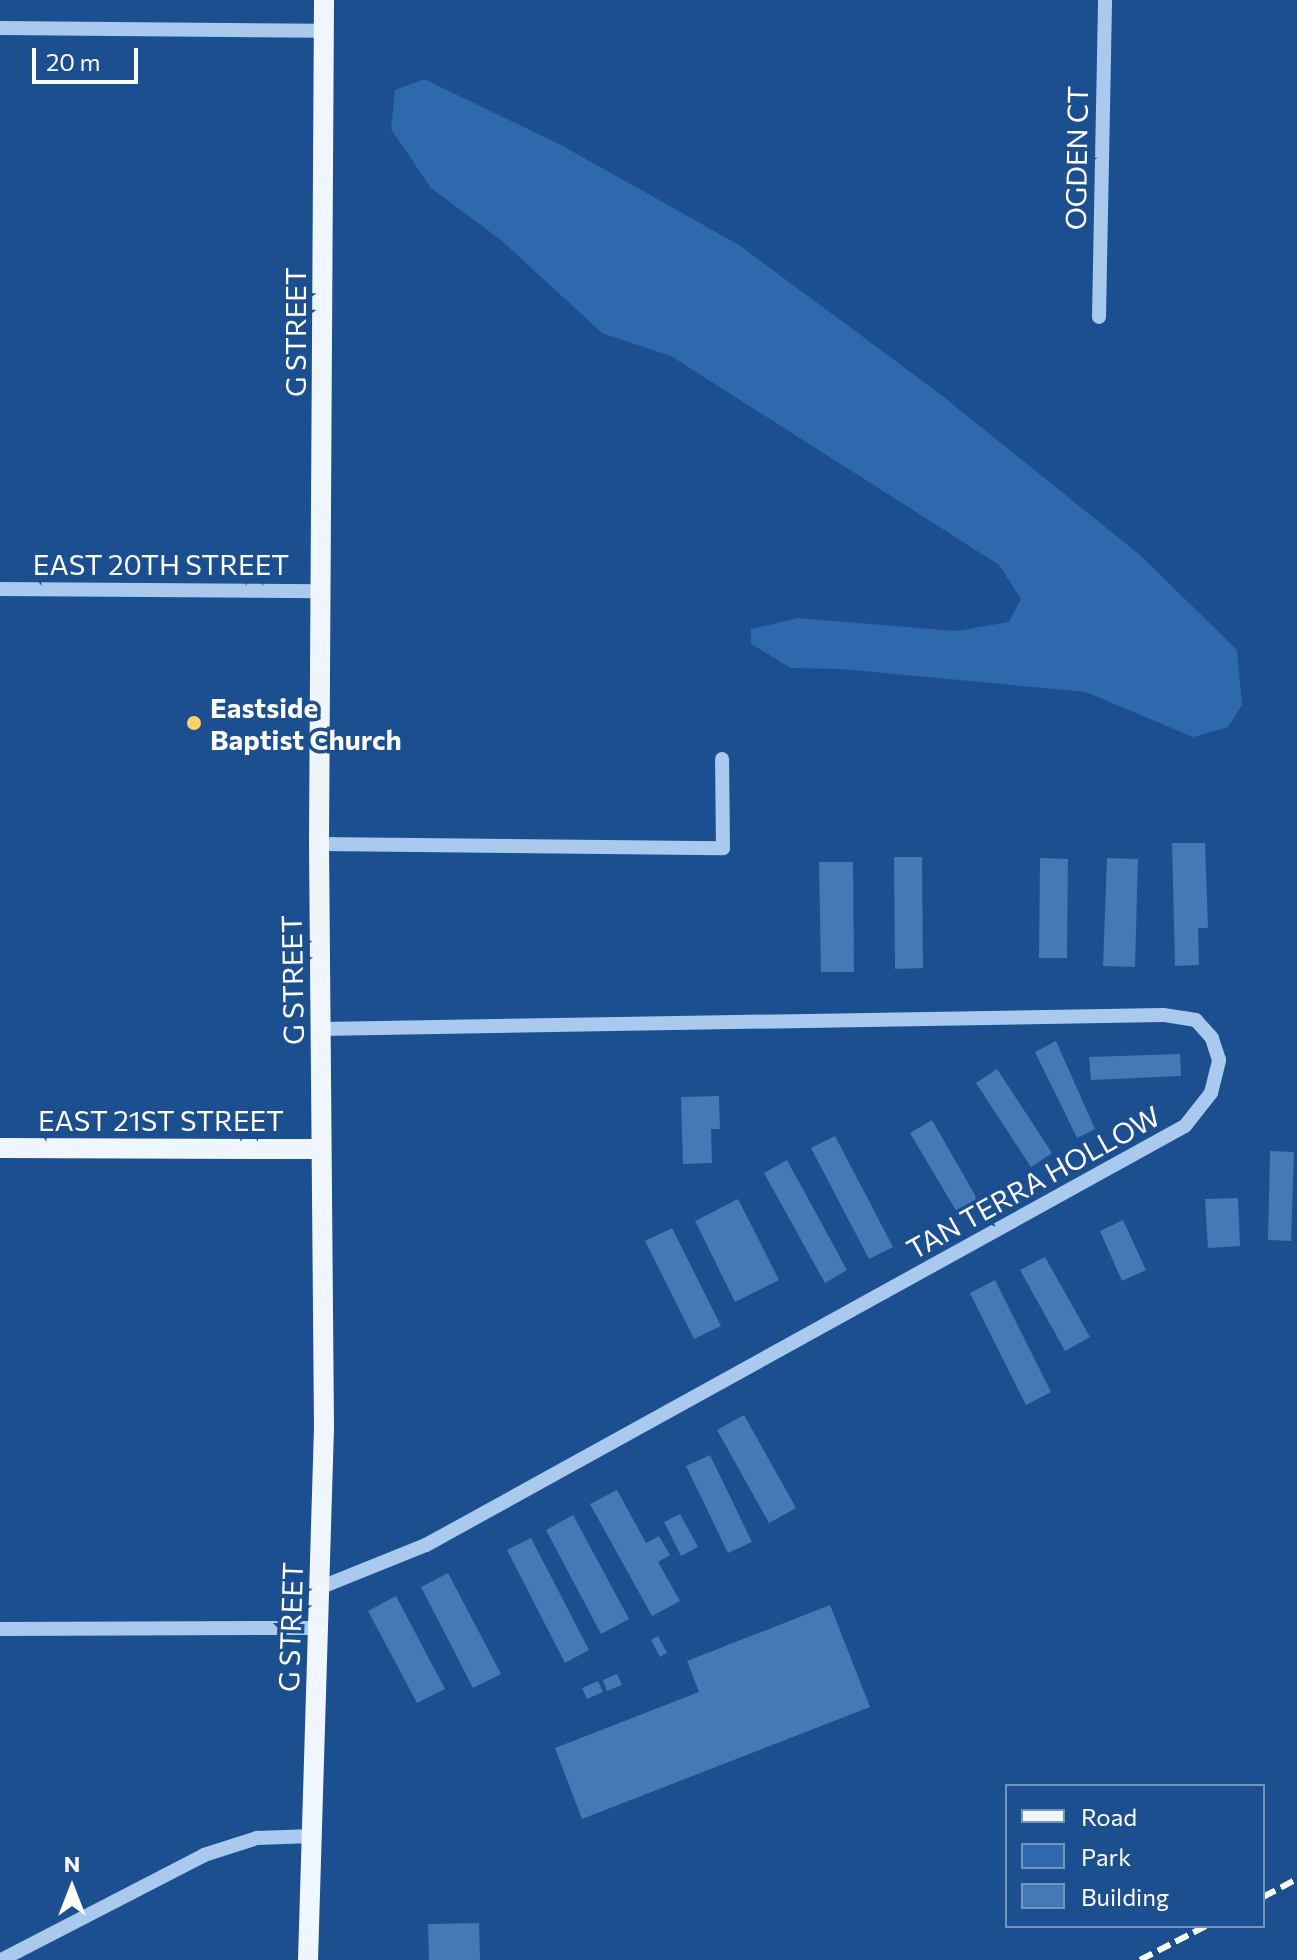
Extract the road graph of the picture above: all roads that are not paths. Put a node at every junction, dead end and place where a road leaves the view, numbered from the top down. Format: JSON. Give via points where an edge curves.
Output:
{"nodes":[{"id":1,"x":324,"y":0,"type":"edge"},
{"id":2,"x":1105,"y":0,"type":"edge"},
{"id":3,"x":0,"y":28,"type":"edge"},
{"id":4,"x":323,"y":31,"type":"junction"},
{"id":5,"x":1099,"y":317,"type":"dead end"},
{"id":6,"x":0,"y":589,"type":"edge"},
{"id":7,"x":322,"y":591,"type":"junction"},
{"id":8,"x":722,"y":759,"type":"dead end"},
{"id":9,"x":319,"y":844,"type":"junction"},
{"id":10,"x":320,"y":1029,"type":"junction"},
{"id":11,"x":0,"y":1148,"type":"edge"},
{"id":12,"x":321,"y":1149,"type":"junction"},
{"id":13,"x":319,"y":1588,"type":"junction"},
{"id":14,"x":318,"y":1628,"type":"junction"},
{"id":15,"x":0,"y":1629,"type":"edge"},
{"id":16,"x":312,"y":1836,"type":"junction"},
{"id":17,"x":1,"y":1960,"type":"edge"},
{"id":18,"x":308,"y":1960,"type":"edge"}],
"edges":[{"from":1,"to":4,"type":"main road","name":"G STREET"},
{"from":2,"to":5,"type":"street","name":"OGDEN CT"},
{"from":3,"to":4,"type":"street"},
{"from":4,"to":7,"type":"main road","name":"G STREET"},
{"from":6,"to":7,"type":"street","name":"EAST 20TH STREET"},
{"from":7,"to":9,"type":"main road","name":"G STREET"},
{"from":8,"to":9,"type":"street","via":[[723,848]]},
{"from":9,"to":10,"type":"main road","name":"G STREET"},
{"from":10,"to":12,"type":"main road","name":"G STREET"},
{"from":10,"to":13,"type":"street","name":"TAN TERRA HOLLOW","via":[[1163,1015],[1196,1020],[1212,1038],[1219,1060],[1211,1093],[1185,1126],[426,1545]]},
{"from":11,"to":12,"type":"main road","name":"EAST 21ST STREET"},
{"from":12,"to":13,"type":"main road","name":"G STREET","via":[[324,1428]]},
{"from":13,"to":14,"type":"main road","name":"G STREET"},
{"from":14,"to":15,"type":"street"},
{"from":14,"to":16,"type":"main road","name":"G STREET"},
{"from":16,"to":17,"type":"street","via":[[257,1838],[204,1855]]},
{"from":16,"to":18,"type":"main road","name":"G STREET"}]}
